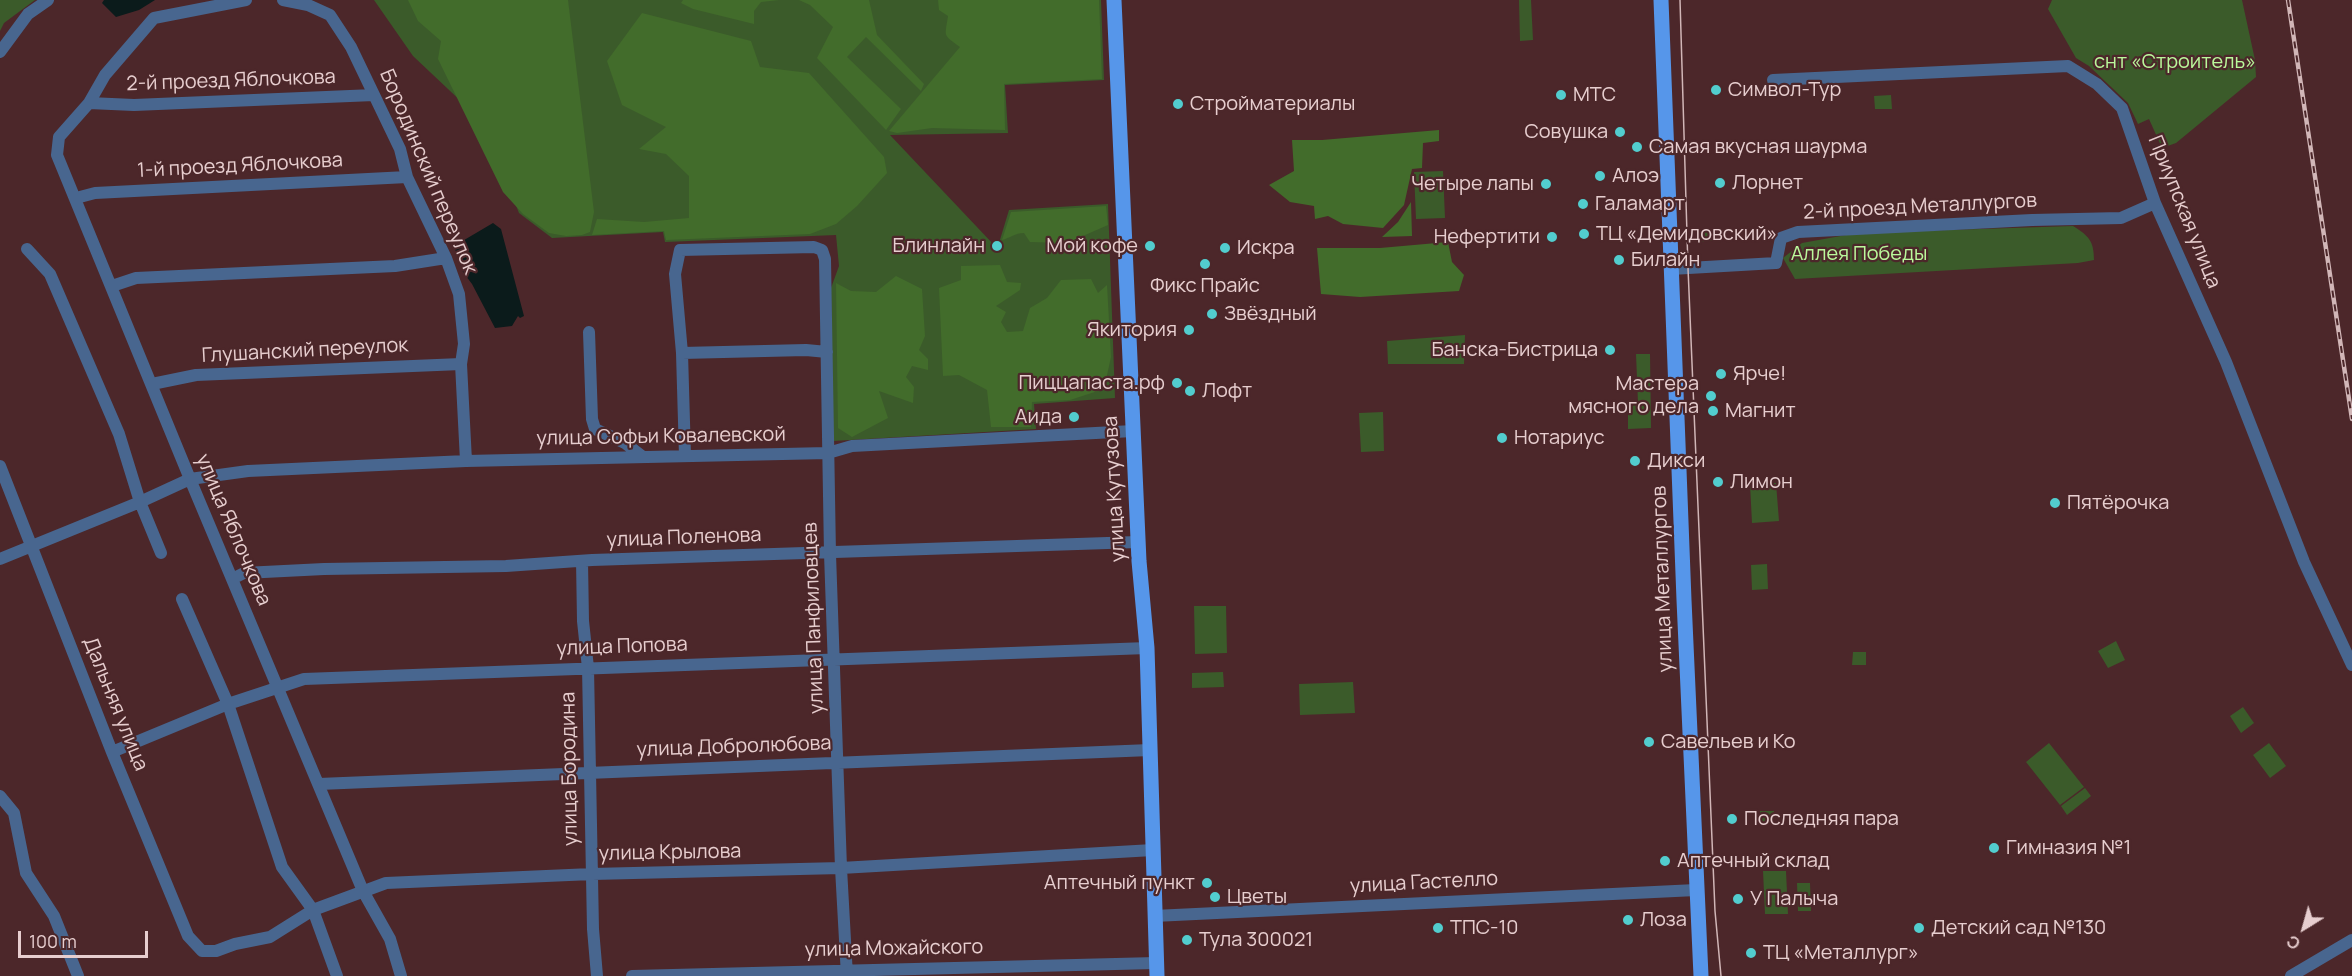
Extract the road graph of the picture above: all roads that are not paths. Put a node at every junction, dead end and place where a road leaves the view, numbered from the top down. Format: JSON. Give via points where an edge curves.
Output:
{"nodes":[{"id":1,"x":48,"y":0,"type":"edge"},
{"id":2,"x":246,"y":0,"type":"edge"},
{"id":3,"x":283,"y":0,"type":"edge"},
{"id":4,"x":1114,"y":0,"type":"edge"},
{"id":5,"x":1661,"y":0,"type":"edge"},
{"id":6,"x":0,"y":52,"type":"edge"},
{"id":7,"x":1773,"y":80,"type":"dead end"},
{"id":8,"x":375,"y":95,"type":"junction"},
{"id":9,"x":89,"y":103,"type":"junction"},
{"id":10,"x":407,"y":177,"type":"junction"},
{"id":11,"x":76,"y":198,"type":"junction"},
{"id":12,"x":2155,"y":203,"type":"junction"},
{"id":13,"x":27,"y":249,"type":"dead end"},
{"id":14,"x":446,"y":258,"type":"junction"},
{"id":15,"x":1671,"y":269,"type":"junction"},
{"id":16,"x":112,"y":286,"type":"junction"},
{"id":17,"x":589,"y":332,"type":"dead end"},
{"id":18,"x":827,"y":352,"type":"junction"},
{"id":19,"x":682,"y":353,"type":"junction"},
{"id":20,"x":461,"y":364,"type":"junction"},
{"id":21,"x":152,"y":384,"type":"junction"},
{"id":22,"x":1133,"y":431,"type":"junction"},
{"id":23,"x":828,"y":453,"type":"junction"},
{"id":24,"x":685,"y":456,"type":"junction"},
{"id":25,"x":643,"y":457,"type":"junction"},
{"id":26,"x":466,"y":461,"type":"junction"},
{"id":27,"x":0,"y":466,"type":"edge"},
{"id":28,"x":190,"y":479,"type":"junction"},
{"id":29,"x":140,"y":502,"type":"junction"},
{"id":30,"x":1138,"y":542,"type":"junction"},
{"id":31,"x":31,"y":545,"type":"junction"},
{"id":32,"x":161,"y":553,"type":"dead end"},
{"id":33,"x":830,"y":554,"type":"junction"},
{"id":34,"x":0,"y":559,"type":"edge"},
{"id":35,"x":582,"y":561,"type":"junction"},
{"id":36,"x":232,"y":579,"type":"junction"},
{"id":37,"x":182,"y":599,"type":"dead end"},
{"id":38,"x":1147,"y":648,"type":"junction"},
{"id":39,"x":835,"y":658,"type":"junction"},
{"id":40,"x":2352,"y":665,"type":"edge"},
{"id":41,"x":588,"y":668,"type":"junction"},
{"id":42,"x":279,"y":687,"type":"junction"},
{"id":43,"x":228,"y":704,"type":"junction"},
{"id":44,"x":1150,"y":750,"type":"junction"},
{"id":45,"x":112,"y":752,"type":"junction"},
{"id":46,"x":838,"y":762,"type":"junction"},
{"id":47,"x":589,"y":773,"type":"junction"},
{"id":48,"x":319,"y":784,"type":"junction"},
{"id":49,"x":0,"y":796,"type":"edge"},
{"id":50,"x":1153,"y":850,"type":"junction"},
{"id":51,"x":841,"y":868,"type":"junction"},
{"id":52,"x":592,"y":874,"type":"junction"},
{"id":53,"x":1696,"y":890,"type":"junction"},
{"id":54,"x":363,"y":891,"type":"junction"},
{"id":55,"x":313,"y":910,"type":"junction"},
{"id":56,"x":1154,"y":916,"type":"junction"},
{"id":57,"x":2352,"y":940,"type":"edge"},
{"id":58,"x":202,"y":951,"type":"joint"},
{"id":59,"x":1157,"y":970,"type":"edge"},
{"id":60,"x":847,"y":973,"type":"edge"},
{"id":61,"x":78,"y":976,"type":"edge"},
{"id":62,"x":337,"y":976,"type":"edge"},
{"id":63,"x":401,"y":976,"type":"edge"},
{"id":64,"x":597,"y":976,"type":"edge"},
{"id":65,"x":632,"y":976,"type":"edge"},
{"id":66,"x":1701,"y":976,"type":"edge"},
{"id":67,"x":2291,"y":976,"type":"edge"}],
"edges":[{"from":1,"to":6,"type":"street","via":[[28,14]]},
{"from":2,"to":9,"type":"street","name":"улица Яблочкова","via":[[154,18],[105,75]]},
{"from":3,"to":8,"type":"street","name":"Бородинский переулок","via":[[330,15]]},
{"from":4,"to":22,"type":"main road","name":"улица Кутузова"},
{"from":5,"to":15,"type":"main road","name":"улица Металлургов"},
{"from":7,"to":12,"type":"street","name":"Приупская улица","via":[[2068,66],[2097,84],[2122,108]]},
{"from":8,"to":9,"type":"street","name":"2-й проезд Яблочкова","via":[[134,105]]},
{"from":8,"to":10,"type":"street","name":"Бородинский переулок","via":[[400,149]]},
{"from":9,"to":11,"type":"street","name":"улица Яблочкова","via":[[59,137],[57,151]]},
{"from":10,"to":11,"type":"street","name":"1-й проезд Яблочкова","via":[[95,193]]},
{"from":10,"to":14,"type":"street","name":"Бородинский переулок"},
{"from":11,"to":16,"type":"street","name":"улица Яблочкова"},
{"from":12,"to":15,"type":"street","name":"2-й проезд Металлургов","via":[[2121,218],[1798,232],[1780,238],[1776,263]]},
{"from":12,"to":40,"type":"street","name":"Приупская улица","via":[[2226,362],[2304,562]]},
{"from":13,"to":29,"type":"street","via":[[50,274],[119,434]]},
{"from":14,"to":16,"type":"street","via":[[395,266],[136,278]]},
{"from":14,"to":20,"type":"street","name":"Бородинский переулок","via":[[459,294],[464,344]]},
{"from":15,"to":53,"type":"main road","name":"улица Металлургов"},
{"from":16,"to":21,"type":"street","name":"улица Яблочкова"},
{"from":17,"to":25,"type":"street","via":[[595,429],[625,443]]},
{"from":18,"to":19,"type":"street"},
{"from":18,"to":19,"type":"street","name":"улица Панфиловцев","via":[[825,259],[822,250],[814,247],[680,250],[675,274]]},
{"from":18,"to":23,"type":"street","name":"улица Панфиловцев"},
{"from":19,"to":24,"type":"street"},
{"from":20,"to":21,"type":"street","name":"Глушанский переулок","via":[[196,375]]},
{"from":20,"to":26,"type":"street","name":"Бородинский переулок"},
{"from":21,"to":28,"type":"street","name":"улица Яблочкова"},
{"from":22,"to":23,"type":"street","name":"улица Софьи Ковалевской","via":[[852,446]]},
{"from":22,"to":30,"type":"main road","name":"улица Кутузова"},
{"from":23,"to":24,"type":"street","name":"улица Софьи Ковалевской"},
{"from":23,"to":33,"type":"street","name":"улица Панфиловцев"},
{"from":24,"to":25,"type":"street","name":"улица Софьи Ковалевской"},
{"from":25,"to":26,"type":"street","name":"улица Софьи Ковалевской"},
{"from":26,"to":28,"type":"street","name":"улица Софьи Ковалевской","via":[[248,471]]},
{"from":27,"to":31,"type":"street","name":"Дальняя улица"},
{"from":28,"to":29,"type":"street","name":"улица Софьи Ковалевской"},
{"from":28,"to":36,"type":"street","name":"улица Яблочкова"},
{"from":29,"to":31,"type":"street","name":"улица Софьи Ковалевской"},
{"from":29,"to":32,"type":"street"},
{"from":30,"to":33,"type":"street","name":"улица Поленова"},
{"from":30,"to":38,"type":"main road","name":"улица Кутузова"},
{"from":31,"to":34,"type":"street","name":"улица Софьи Ковалевской"},
{"from":31,"to":45,"type":"street","name":"Дальняя улица"},
{"from":33,"to":35,"type":"street","name":"улица Поленова"},
{"from":33,"to":39,"type":"street","name":"улица Панфиловцев"},
{"from":35,"to":36,"type":"street","name":"улица Поленова","via":[[290,570],[244,573]]},
{"from":35,"to":41,"type":"street","name":"улица Бородина"},
{"from":36,"to":42,"type":"street","name":"улица Яблочкова"},
{"from":37,"to":43,"type":"street"},
{"from":38,"to":39,"type":"street","name":"улица Попова"},
{"from":38,"to":44,"type":"main road","name":"улица Кутузова"},
{"from":39,"to":41,"type":"street","name":"улица Попова"},
{"from":39,"to":46,"type":"street","name":"улица Панфиловцев"},
{"from":41,"to":42,"type":"street","name":"улица Попова","via":[[304,679]]},
{"from":41,"to":47,"type":"street","name":"улица Бородина"},
{"from":42,"to":43,"type":"street","name":"улица Попова"},
{"from":42,"to":48,"type":"street","name":"улица Яблочкова"},
{"from":43,"to":45,"type":"street","name":"улица Попова"},
{"from":43,"to":55,"type":"street","via":[[282,867]]},
{"from":44,"to":46,"type":"street","name":"улица Добролюбова"},
{"from":44,"to":50,"type":"main road","name":"улица Кутузова"},
{"from":45,"to":58,"type":"street","name":"Дальняя улица","via":[[188,936]]},
{"from":46,"to":47,"type":"street","name":"улица Добролюбова"},
{"from":46,"to":51,"type":"street","name":"улица Панфиловцев"},
{"from":47,"to":48,"type":"street","name":"улица Добролюбова"},
{"from":47,"to":52,"type":"street","name":"улица Бородина"},
{"from":48,"to":54,"type":"street","name":"улица Яблочкова"},
{"from":49,"to":61,"type":"street","via":[[14,813],[26,873],[54,916]]},
{"from":50,"to":51,"type":"street","name":"улица Крылова"},
{"from":50,"to":56,"type":"main road","name":"улица Кутузова"},
{"from":51,"to":52,"type":"street","name":"улица Крылова"},
{"from":51,"to":60,"type":"street","name":"улица Панфиловцев"},
{"from":52,"to":54,"type":"street","name":"улица Крылова","via":[[386,883]]},
{"from":52,"to":64,"type":"street","name":"улица Бородина"},
{"from":53,"to":56,"type":"street","name":"улица Гастелло"},
{"from":53,"to":66,"type":"main road","name":"улица Металлургов"},
{"from":54,"to":55,"type":"street","name":"улица Крылова"},
{"from":54,"to":63,"type":"street","name":"улица Яблочкова","via":[[390,939]]},
{"from":55,"to":58,"type":"street","name":"улица Крылова","via":[[270,937]]},
{"from":55,"to":62,"type":"street"},
{"from":56,"to":59,"type":"main road","name":"улица Кутузова"},
{"from":57,"to":67,"type":"street"},
{"from":59,"to":60,"type":"street","name":"улица Можайского"},
{"from":60,"to":65,"type":"street","name":"улица Можайского"}]}
